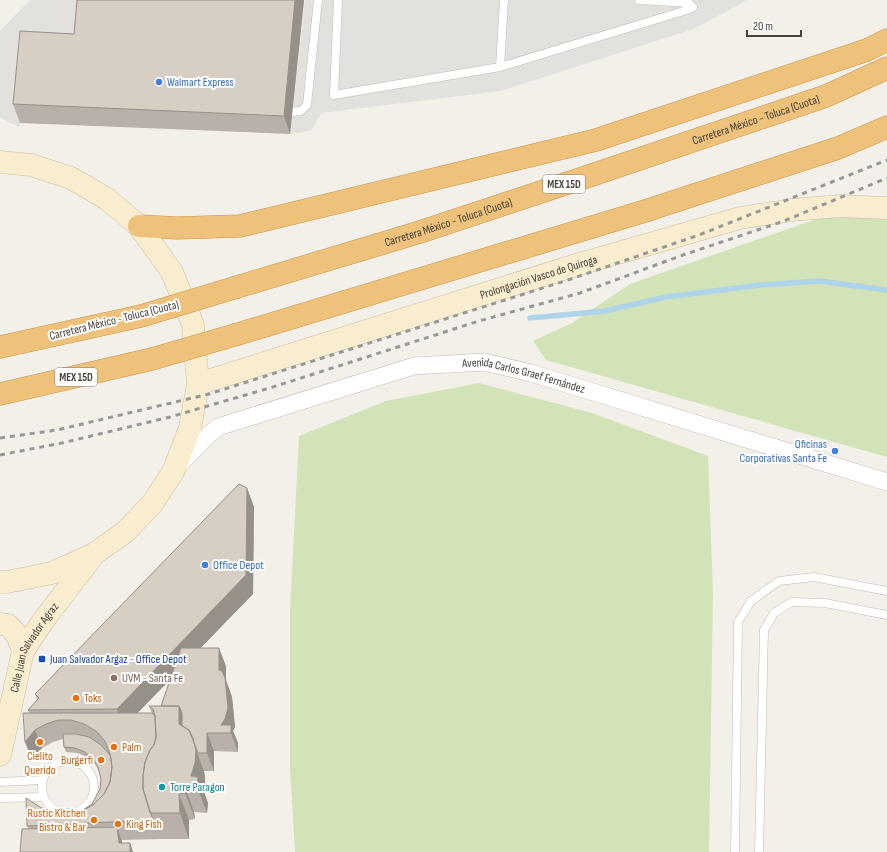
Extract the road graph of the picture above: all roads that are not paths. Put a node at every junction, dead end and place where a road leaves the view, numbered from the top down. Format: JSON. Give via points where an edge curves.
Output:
{"nodes":[{"id":1,"x":318,"y":0,"type":"edge"},
{"id":2,"x":338,"y":0,"type":"edge"},
{"id":3,"x":504,"y":0,"type":"edge"},
{"id":4,"x":639,"y":0,"type":"edge"},
{"id":5,"x":887,"y":40,"type":"edge"},
{"id":6,"x":500,"y":67,"type":"junction"},
{"id":7,"x":887,"y":68,"type":"edge"},
{"id":8,"x":292,"y":112,"type":"dead end"},
{"id":9,"x":887,"y":127,"type":"edge"},
{"id":10,"x":0,"y":162,"type":"edge"},
{"id":11,"x":887,"y":208,"type":"edge"},
{"id":12,"x":139,"y":226,"type":"junction"},
{"id":13,"x":0,"y":347,"type":"edge"},
{"id":14,"x":198,"y":384,"type":"junction"},
{"id":15,"x":0,"y":394,"type":"edge"},
{"id":16,"x":173,"y":472,"type":"junction"},
{"id":17,"x":887,"y":482,"type":"edge"},
{"id":18,"x":94,"y":554,"type":"junction"},
{"id":19,"x":0,"y":582,"type":"edge"},
{"id":20,"x":887,"y":591,"type":"edge"},
{"id":21,"x":887,"y":615,"type":"edge"},
{"id":22,"x":0,"y":624,"type":"edge"},
{"id":23,"x":24,"y":651,"type":"junction"},
{"id":24,"x":0,"y":755,"type":"edge"},
{"id":25,"x":43,"y":780,"type":"junction"},
{"id":26,"x":0,"y":782,"type":"edge"},
{"id":27,"x":44,"y":796,"type":"junction"},
{"id":28,"x":0,"y":798,"type":"edge"},
{"id":29,"x":735,"y":852,"type":"edge"},
{"id":30,"x":759,"y":852,"type":"edge"}],
"edges":[{"from":1,"to":8,"type":"lane","via":[[307,105],[301,111]]},
{"from":2,"to":6,"type":"lane","via":[[334,95]]},
{"from":3,"to":6,"type":"lane"},
{"from":4,"to":6,"type":"lane","via":[[689,3],[693,7]]},
{"from":5,"to":12,"type":"highway","via":[[867,50],[596,140],[240,226]]},
{"from":7,"to":13,"type":"highway","name":"Carretera México - Toluca (Cuota)","number":"MEX 15D","bridge":true,"via":[[826,96],[420,232],[141,316]]},
{"from":9,"to":15,"type":"highway","number":"MEX 15D","bridge":true,"via":[[838,148],[644,211],[238,334],[152,359]]},
{"from":10,"to":12,"type":"street","via":[[31,165],[71,178],[107,199]]},
{"from":11,"to":14,"type":"street","name":"Prolongación Vasco de Quiroga","via":[[840,206],[740,218],[576,265]]},
{"from":12,"to":14,"type":"street","via":[[172,272],[192,325]]},
{"from":14,"to":16,"type":"street","via":[[190,428]]},
{"from":16,"to":17,"type":"street","name":"Avenida Carlos Graef Fernández","via":[[218,427],[414,366],[484,362],[531,373]]},
{"from":16,"to":18,"type":"street","via":[[152,504],[125,532]]},
{"from":18,"to":19,"type":"street","via":[[52,573]]},
{"from":18,"to":23,"type":"street","name":"Calle Juan Salvador Agraz","via":[[43,621]]},
{"from":20,"to":29,"type":"lane","via":[[814,577],[779,581],[751,601],[738,622]]},
{"from":21,"to":30,"type":"lane","via":[[825,603],[792,602],[774,613],[764,630]]},
{"from":22,"to":23,"type":"street","via":[[8,625],[17,635]]},
{"from":23,"to":24,"type":"street","name":"Calle Juan Salvador Agraz"},
{"from":25,"to":26,"type":"lane"},
{"from":25,"to":27,"type":"lane"},
{"from":25,"to":27,"type":"lane","via":[[51,767],[58,763],[73,762],[86,769],[93,782],[92,797],[88,804],[75,812],[60,812],[48,803]]},
{"from":27,"to":28,"type":"lane"}]}
